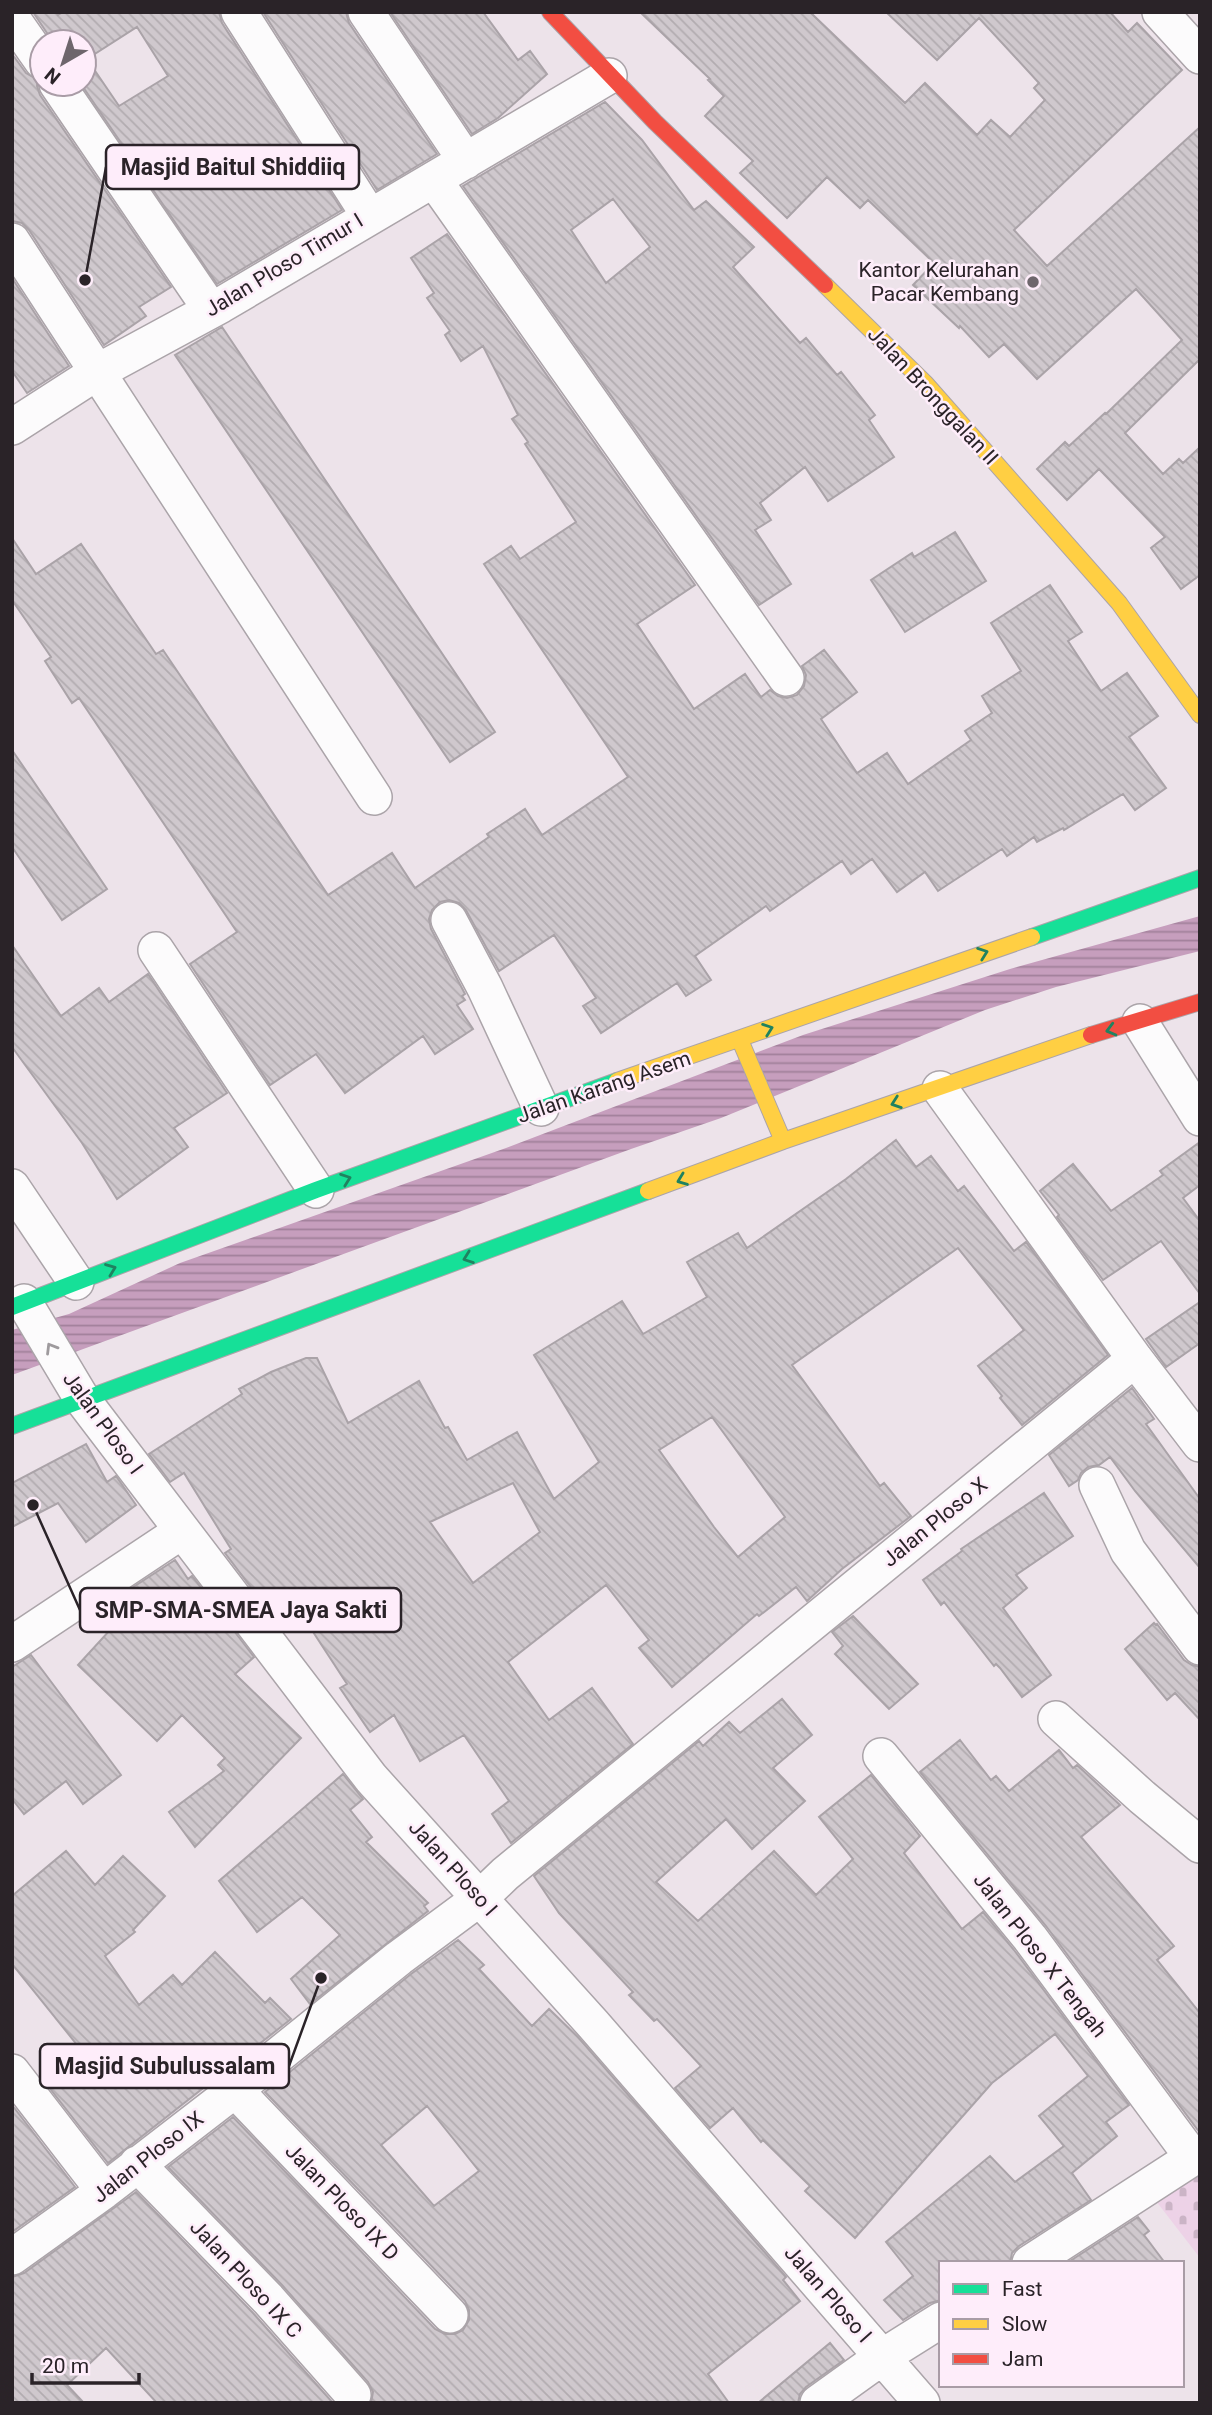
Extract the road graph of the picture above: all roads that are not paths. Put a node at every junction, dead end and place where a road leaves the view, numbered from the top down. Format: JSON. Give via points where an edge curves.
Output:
{"nodes":[{"id":1,"x":239,"y":12,"type":"edge"},
{"id":2,"x":366,"y":12,"type":"edge"},
{"id":3,"x":550,"y":12,"type":"edge"},
{"id":4,"x":1160,"y":12,"type":"edge"},
{"id":5,"x":12,"y":18,"type":"edge"},
{"id":6,"x":28,"y":41,"type":"edge"},
{"id":7,"x":1200,"y":56,"type":"edge"},
{"id":8,"x":609,"y":76,"type":"junction"},
{"id":9,"x":67,"y":98,"type":"edge"},
{"id":10,"x":466,"y":161,"type":"junction"},
{"id":11,"x":434,"y":180,"type":"junction"},
{"id":12,"x":370,"y":218,"type":"junction"},
{"id":13,"x":12,"y":241,"type":"edge"},
{"id":14,"x":211,"y":310,"type":"junction"},
{"id":15,"x":99,"y":371,"type":"junction"},
{"id":16,"x":12,"y":427,"type":"edge"},
{"id":17,"x":786,"y":678,"type":"dead end"},
{"id":18,"x":1200,"y":715,"type":"edge"},
{"id":19,"x":374,"y":797,"type":"dead end"},
{"id":20,"x":1200,"y":878,"type":"edge"},
{"id":21,"x":449,"y":920,"type":"dead end"},
{"id":22,"x":156,"y":950,"type":"dead end"},
{"id":23,"x":1200,"y":1002,"type":"edge"},
{"id":24,"x":1140,"y":1021,"type":"junction"},
{"id":25,"x":741,"y":1044,"type":"junction"},
{"id":26,"x":940,"y":1089,"type":"junction"},
{"id":27,"x":541,"y":1108,"type":"junction"},
{"id":28,"x":1200,"y":1118,"type":"edge"},
{"id":29,"x":782,"y":1139,"type":"junction"},
{"id":30,"x":12,"y":1187,"type":"edge"},
{"id":31,"x":316,"y":1190,"type":"junction"},
{"id":32,"x":76,"y":1282,"type":"junction"},
{"id":33,"x":22,"y":1307,"type":"edge"},
{"id":34,"x":1135,"y":1359,"type":"junction"},
{"id":35,"x":77,"y":1392,"type":"junction"},
{"id":36,"x":12,"y":1426,"type":"edge"},
{"id":37,"x":1200,"y":1444,"type":"edge"},
{"id":38,"x":1097,"y":1485,"type":"dead end"},
{"id":39,"x":182,"y":1531,"type":"junction"},
{"id":40,"x":12,"y":1644,"type":"edge"},
{"id":41,"x":1200,"y":1647,"type":"edge"},
{"id":42,"x":1056,"y":1718,"type":"dead end"},
{"id":43,"x":881,"y":1756,"type":"dead end"},
{"id":44,"x":1200,"y":1845,"type":"edge"},
{"id":45,"x":480,"y":1898,"type":"junction"},
{"id":46,"x":12,"y":2072,"type":"edge"},
{"id":47,"x":235,"y":2090,"type":"junction"},
{"id":48,"x":1196,"y":2155,"type":"edge"},
{"id":49,"x":137,"y":2164,"type":"junction"},
{"id":50,"x":104,"y":2191,"type":"junction"},
{"id":51,"x":12,"y":2257,"type":"edge"},
{"id":52,"x":1033,"y":2261,"type":"edge"},
{"id":53,"x":450,"y":2315,"type":"dead end"},
{"id":54,"x":939,"y":2321,"type":"edge"},
{"id":55,"x":883,"y":2357,"type":"junction"},
{"id":56,"x":353,"y":2395,"type":"dead end"},
{"id":57,"x":818,"y":2403,"type":"edge"},
{"id":58,"x":922,"y":2403,"type":"edge"}],
"edges":[{"from":1,"to":12,"type":"street","name":"Jalan Ploso Timur I"},
{"from":2,"to":10,"type":"street"},
{"from":3,"to":8,"type":"main road","name":"Jalan Bronggalan II"},
{"from":4,"to":7,"type":"street"},
{"from":5,"to":6,"type":"street"},
{"from":8,"to":10,"type":"street"},
{"from":8,"to":18,"type":"main road","name":"Jalan Bronggalan II","via":[[926,384],[1119,603]]},
{"from":9,"to":14,"type":"street"},
{"from":10,"to":11,"type":"street"},
{"from":11,"to":12,"type":"street"},
{"from":11,"to":17,"type":"street"},
{"from":12,"to":14,"type":"street","name":"Jalan Ploso Timur I"},
{"from":13,"to":15,"type":"street"},
{"from":14,"to":15,"type":"street","name":"Jalan Ploso Timur I"},
{"from":15,"to":16,"type":"street","name":"Jalan Ploso Timur I"},
{"from":15,"to":19,"type":"street"},
{"from":25,"to":20,"type":"main road","name":"Jalan Karang Asem","one_way":true},
{"from":21,"to":27,"type":"street"},
{"from":22,"to":31,"type":"street"},
{"from":23,"to":24,"type":"main road"},
{"from":24,"to":26,"type":"main road","one_way":true},
{"from":24,"to":28,"type":"street"},
{"from":25,"to":27,"type":"main road","name":"Jalan Karang Asem"},
{"from":25,"to":29,"type":"main road"},
{"from":26,"to":29,"type":"main road","one_way":true},
{"from":26,"to":34,"type":"street"},
{"from":31,"to":27,"type":"main road","name":"Jalan Karang Asem","one_way":true},
{"from":29,"to":35,"type":"main road","one_way":true},
{"from":30,"to":32,"type":"street"},
{"from":32,"to":31,"type":"main road","name":"Jalan Karang Asem","one_way":true},
{"from":32,"to":33,"type":"main road","name":"Jalan Karang Asem"},
{"from":35,"to":33,"type":"street","name":"Jalan Ploso I","one_way":true},
{"from":34,"to":37,"type":"street"},
{"from":34,"to":45,"type":"street","name":"Jalan Ploso X"},
{"from":35,"to":36,"type":"main road"},
{"from":35,"to":39,"type":"street","name":"Jalan Ploso I"},
{"from":38,"to":41,"type":"street","via":[[1128,1551]]},
{"from":39,"to":40,"type":"street"},
{"from":39,"to":45,"type":"street","name":"Jalan Ploso I","via":[[371,1778]]},
{"from":42,"to":44,"type":"street"},
{"from":43,"to":48,"type":"street","name":"Jalan Ploso X Tengah","via":[[1030,1938]]},
{"from":45,"to":47,"type":"street","name":"Jalan Ploso IX"},
{"from":45,"to":55,"type":"street","name":"Jalan Ploso I"},
{"from":46,"to":50,"type":"street"},
{"from":47,"to":49,"type":"street","name":"Jalan Ploso IX"},
{"from":47,"to":53,"type":"street","name":"Jalan Ploso IX D"},
{"from":48,"to":52,"type":"street"},
{"from":49,"to":50,"type":"street","name":"Jalan Ploso IX"},
{"from":49,"to":56,"type":"street","name":"Jalan Ploso IX C"},
{"from":50,"to":51,"type":"street","name":"Jalan Ploso IX"},
{"from":54,"to":55,"type":"street"},
{"from":55,"to":57,"type":"street"},
{"from":55,"to":58,"type":"street","name":"Jalan Ploso I"}]}
